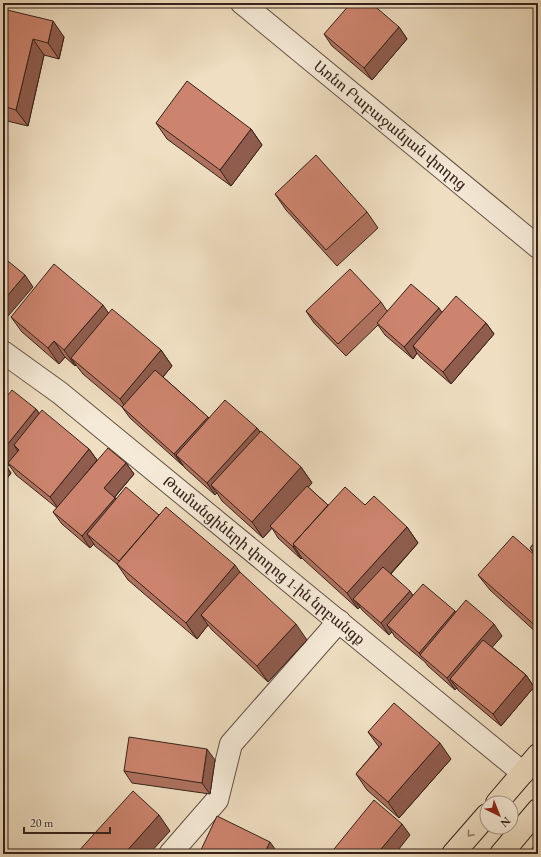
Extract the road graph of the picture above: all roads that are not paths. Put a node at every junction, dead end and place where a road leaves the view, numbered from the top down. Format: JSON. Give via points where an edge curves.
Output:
{"nodes":[{"id":1,"x":242,"y":3,"type":"edge"},
{"id":2,"x":538,"y":247,"type":"edge"},
{"id":3,"x":3,"y":352,"type":"edge"},
{"id":4,"x":339,"y":621,"type":"junction"},
{"id":5,"x":538,"y":755,"type":"edge"},
{"id":6,"x":523,"y":773,"type":"junction"},
{"id":7,"x":504,"y":795,"type":"edge"},
{"id":8,"x":538,"y":810,"type":"edge"},
{"id":9,"x":479,"y":824,"type":"edge"},
{"id":10,"x":170,"y":854,"type":"edge"},
{"id":11,"x":453,"y":854,"type":"edge"},
{"id":12,"x":501,"y":854,"type":"edge"}],
"edges":[{"from":1,"to":2,"type":"street","name":"Առնո Բաբաջանյան փողոց"},
{"from":3,"to":4,"type":"street","name":"Թամանցիների փողոց 1-ին նրբանցք","via":[[60,393]]},
{"from":4,"to":6,"type":"street","name":"Թամանցիների փողոց 1-ին նրբանցք"},
{"from":4,"to":10,"type":"street","via":[[231,744],[217,800]]},
{"from":5,"to":6,"type":"highway"},
{"from":6,"to":7,"type":"highway"},
{"from":8,"to":12,"type":"highway"},
{"from":9,"to":11,"type":"highway","one_way":true}]}
